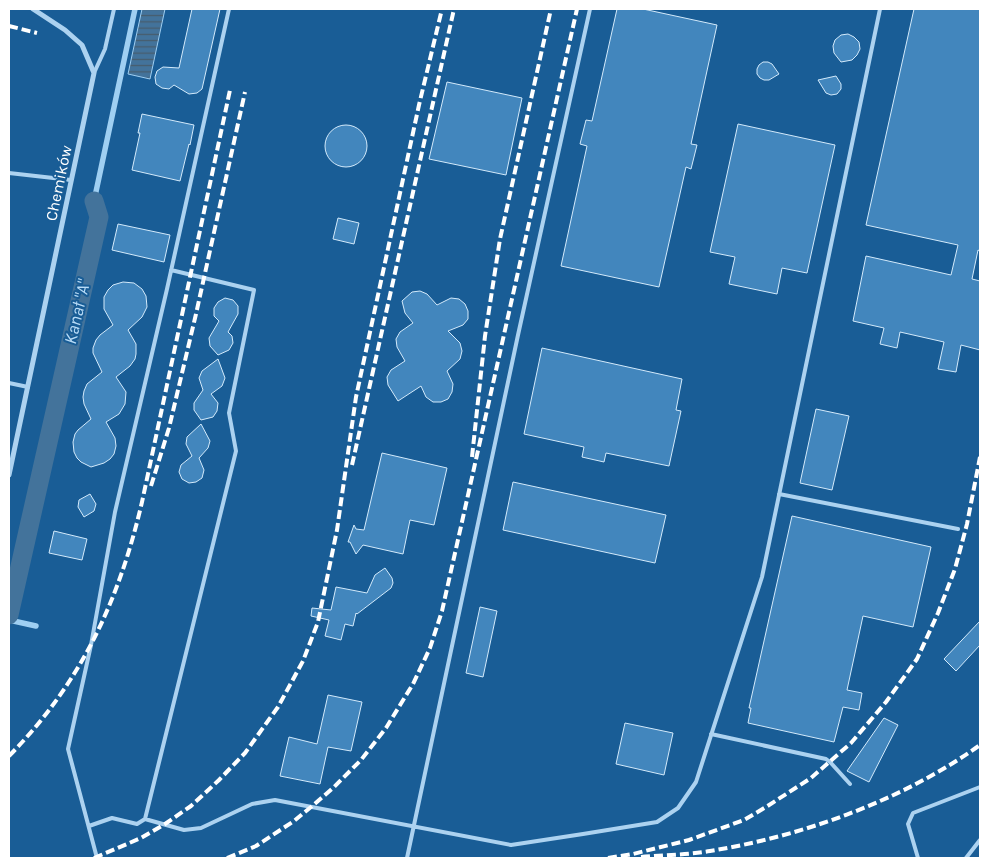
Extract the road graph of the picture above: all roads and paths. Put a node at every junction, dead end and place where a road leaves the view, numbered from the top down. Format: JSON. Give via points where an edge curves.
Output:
{"nodes":[{"id":1,"x":33,"y":9,"type":"edge"},
{"id":2,"x":114,"y":9,"type":"edge"},
{"id":3,"x":229,"y":9,"type":"edge"},
{"id":4,"x":590,"y":9,"type":"edge"},
{"id":5,"x":880,"y":9,"type":"edge"},
{"id":6,"x":94,"y":73,"type":"junction"},
{"id":7,"x":9,"y":173,"type":"edge"},
{"id":8,"x":71,"y":180,"type":"junction"},
{"id":9,"x":171,"y":270,"type":"junction"},
{"id":10,"x":9,"y":383,"type":"edge"},
{"id":11,"x":28,"y":387,"type":"junction"},
{"id":12,"x":9,"y":475,"type":"edge"},
{"id":13,"x":779,"y":494,"type":"junction"},
{"id":14,"x":958,"y":529,"type":"dead end"},
{"id":15,"x":711,"y":734,"type":"junction"},
{"id":16,"x":850,"y":784,"type":"dead end"},
{"id":17,"x":980,"y":787,"type":"edge"},
{"id":18,"x":145,"y":819,"type":"junction"},
{"id":19,"x":89,"y":826,"type":"junction"},
{"id":20,"x":414,"y":827,"type":"junction"},
{"id":21,"x":980,"y":840,"type":"edge"},
{"id":22,"x":97,"y":858,"type":"edge"},
{"id":23,"x":407,"y":858,"type":"edge"},
{"id":24,"x":918,"y":858,"type":"edge"},
{"id":25,"x":966,"y":858,"type":"edge"}],
"edges":[{"from":1,"to":6,"type":"street","via":[[82,45]]},
{"from":2,"to":6,"type":"lane","via":[[105,49]]},
{"from":3,"to":9,"type":"lane"},
{"from":4,"to":20,"type":"lane"},
{"from":5,"to":13,"type":"lane"},
{"from":6,"to":8,"type":"street","name":"Chemików"},
{"from":7,"to":8,"type":"lane"},
{"from":8,"to":11,"type":"street","name":"Chemików"},
{"from":9,"to":18,"type":"lane","via":[[254,290],[228,413],[236,452]]},
{"from":9,"to":19,"type":"lane","via":[[115,512],[68,749]]},
{"from":10,"to":11,"type":"lane"},
{"from":11,"to":12,"type":"street","name":"Chemików"},
{"from":13,"to":14,"type":"lane"},
{"from":13,"to":15,"type":"lane","via":[[762,577]]},
{"from":15,"to":16,"type":"lane","via":[[826,759]]},
{"from":15,"to":20,"type":"lane","via":[[696,782],[678,808],[657,822],[511,845]]},
{"from":17,"to":24,"type":"lane","via":[[913,814],[908,824]]},
{"from":18,"to":19,"type":"lane","via":[[137,824],[112,818]]},
{"from":18,"to":20,"type":"lane","via":[[184,830],[201,828],[252,804],[275,800]]},
{"from":19,"to":22,"type":"lane"},
{"from":20,"to":23,"type":"lane"},
{"from":21,"to":25,"type":"lane"}]}
